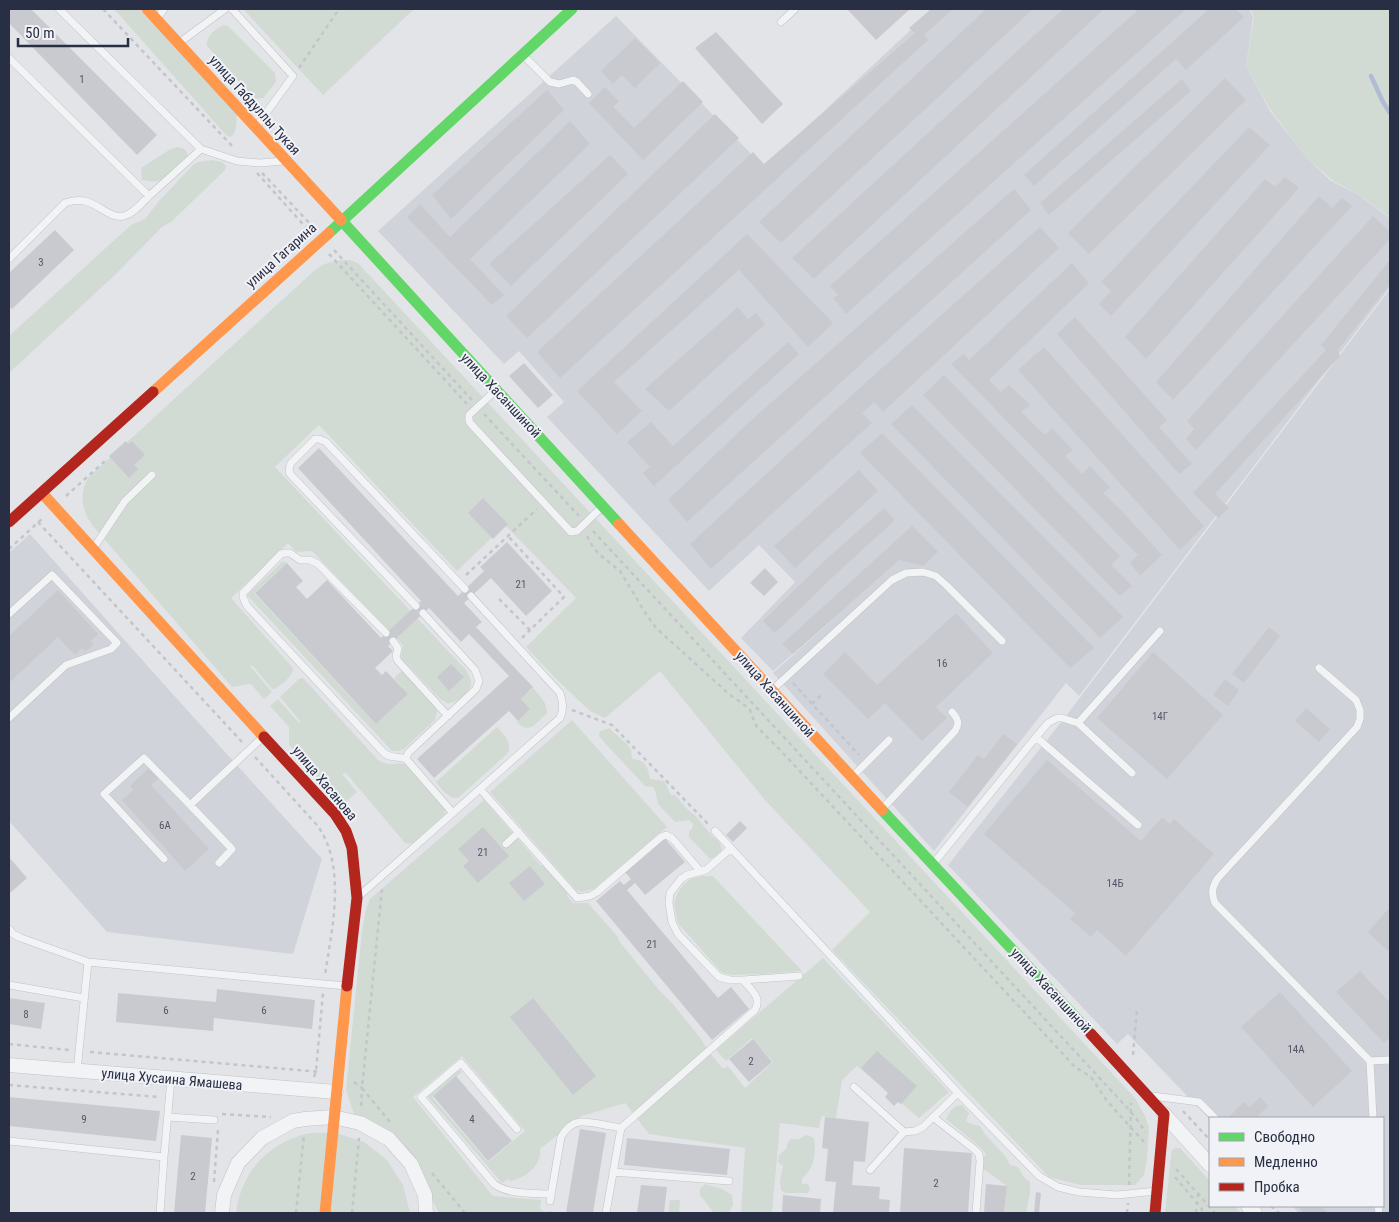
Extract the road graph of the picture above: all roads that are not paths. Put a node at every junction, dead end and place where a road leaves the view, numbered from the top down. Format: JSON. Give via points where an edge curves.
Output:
{"nodes":[{"id":1,"x":59,"y":9,"type":"edge"},
{"id":2,"x":147,"y":9,"type":"edge"},
{"id":3,"x":164,"y":9,"type":"edge"},
{"id":4,"x":225,"y":9,"type":"edge"},
{"id":5,"x":232,"y":9,"type":"edge"},
{"id":6,"x":572,"y":9,"type":"edge"},
{"id":7,"x":795,"y":9,"type":"edge"},
{"id":8,"x":157,"y":19,"type":"junction"},
{"id":9,"x":781,"y":22,"type":"dead end"},
{"id":10,"x":179,"y":44,"type":"junction"},
{"id":11,"x":523,"y":54,"type":"junction"},
{"id":12,"x":9,"y":58,"type":"edge"},
{"id":13,"x":588,"y":94,"type":"dead end"},
{"id":14,"x":255,"y":127,"type":"junction"},
{"id":15,"x":201,"y":149,"type":"junction"},
{"id":16,"x":286,"y":161,"type":"junction"},
{"id":17,"x":150,"y":196,"type":"junction"},
{"id":18,"x":341,"y":222,"type":"junction"},
{"id":19,"x":9,"y":259,"type":"edge"},
{"id":20,"x":496,"y":390,"type":"junction"},
{"id":21,"x":152,"y":475,"type":"dead end"},
{"id":22,"x":42,"y":493,"type":"junction"},
{"id":23,"x":604,"y":506,"type":"junction"},
{"id":24,"x":9,"y":522,"type":"edge"},
{"id":25,"x":93,"y":549,"type":"junction"},
{"id":26,"x":465,"y":589,"type":"dead end"},
{"id":27,"x":471,"y":596,"type":"dead end"},
{"id":28,"x":416,"y":606,"type":"dead end"},
{"id":29,"x":423,"y":613,"type":"dead end"},
{"id":30,"x":9,"y":614,"type":"edge"},
{"id":31,"x":1160,"y":631,"type":"dead end"},
{"id":32,"x":386,"y":633,"type":"dead end"},
{"id":33,"x":393,"y":641,"type":"dead end"},
{"id":34,"x":1002,"y":641,"type":"dead end"},
{"id":35,"x":1319,"y":668,"type":"dead end"},
{"id":36,"x":772,"y":690,"type":"junction"},
{"id":37,"x":952,"y":712,"type":"dead end"},
{"id":38,"x":448,"y":716,"type":"junction"},
{"id":39,"x":9,"y":718,"type":"edge"},
{"id":40,"x":1078,"y":723,"type":"junction"},
{"id":41,"x":264,"y":736,"type":"junction"},
{"id":42,"x":1036,"y":737,"type":"junction"},
{"id":43,"x":889,"y":740,"type":"dead end"},
{"id":44,"x":406,"y":759,"type":"junction"},
{"id":45,"x":1132,"y":773,"type":"dead end"},
{"id":46,"x":852,"y":778,"type":"junction"},
{"id":47,"x":480,"y":789,"type":"junction"},
{"id":48,"x":190,"y":805,"type":"junction"},
{"id":49,"x":882,"y":809,"type":"junction"},
{"id":50,"x":453,"y":813,"type":"junction"},
{"id":51,"x":1138,"y":826,"type":"dead end"},
{"id":52,"x":715,"y":831,"type":"road end"},
{"id":53,"x":519,"y":832,"type":"junction"},
{"id":54,"x":506,"y":844,"type":"dead end"},
{"id":55,"x":731,"y":848,"type":"junction"},
{"id":56,"x":164,"y":858,"type":"dead end"},
{"id":57,"x":219,"y":863,"type":"dead end"},
{"id":58,"x":933,"y":864,"type":"junction"},
{"id":59,"x":700,"y":872,"type":"junction"},
{"id":60,"x":357,"y":898,"type":"junction"},
{"id":61,"x":9,"y":928,"type":"edge"},
{"id":62,"x":88,"y":962,"type":"junction"},
{"id":63,"x":799,"y":976,"type":"dead end"},
{"id":64,"x":743,"y":980,"type":"junction"},
{"id":65,"x":9,"y":985,"type":"edge"},
{"id":66,"x":347,"y":986,"type":"junction"},
{"id":67,"x":84,"y":998,"type":"junction"},
{"id":68,"x":1390,"y":1060,"type":"edge"},
{"id":69,"x":1370,"y":1061,"type":"junction"},
{"id":70,"x":9,"y":1065,"type":"edge"},
{"id":71,"x":77,"y":1071,"type":"junction"},
{"id":72,"x":171,"y":1079,"type":"junction"},
{"id":73,"x":854,"y":1087,"type":"dead end"},
{"id":74,"x":336,"y":1092,"type":"junction"},
{"id":75,"x":958,"y":1093,"type":"junction"},
{"id":76,"x":1147,"y":1095,"type":"junction"},
{"id":77,"x":1164,"y":1114,"type":"junction"},
{"id":78,"x":334,"y":1117,"type":"junction"},
{"id":79,"x":933,"y":1117,"type":"junction"},
{"id":80,"x":1214,"y":1117,"type":"edge"},
{"id":81,"x":1373,"y":1117,"type":"edge"},
{"id":82,"x":168,"y":1118,"type":"junction"},
{"id":83,"x":214,"y":1120,"type":"dead end"},
{"id":84,"x":621,"y":1128,"type":"junction"},
{"id":85,"x":517,"y":1129,"type":"dead end"},
{"id":86,"x":904,"y":1132,"type":"junction"},
{"id":87,"x":9,"y":1141,"type":"edge"},
{"id":88,"x":164,"y":1157,"type":"junction"},
{"id":89,"x":1209,"y":1163,"type":"edge"},
{"id":90,"x":870,"y":1170,"type":"dead end"},
{"id":91,"x":613,"y":1172,"type":"junction"},
{"id":92,"x":729,"y":1181,"type":"dead end"},
{"id":93,"x":1157,"y":1191,"type":"junction"},
{"id":94,"x":160,"y":1213,"type":"edge"},
{"id":95,"x":222,"y":1213,"type":"edge"},
{"id":96,"x":325,"y":1213,"type":"edge"},
{"id":97,"x":426,"y":1213,"type":"edge"},
{"id":98,"x":606,"y":1213,"type":"edge"},
{"id":99,"x":976,"y":1213,"type":"edge"},
{"id":100,"x":1155,"y":1213,"type":"edge"}],
"edges":[{"from":1,"to":15,"type":"lane"},
{"from":2,"to":8,"type":"street","name":"улица Габдуллы Тукая"},
{"from":3,"to":8,"type":"lane"},
{"from":4,"to":10,"type":"lane"},
{"from":5,"to":14,"type":"lane","via":[[294,76]]},
{"from":6,"to":11,"type":"street","name":"улица Гагарина"},
{"from":7,"to":9,"type":"lane"},
{"from":8,"to":10,"type":"street","name":"улица Габдуллы Тукая"},
{"from":10,"to":14,"type":"street","name":"улица Габдуллы Тукая"},
{"from":11,"to":13,"type":"lane","via":[[550,82],[559,84],[573,80]]},
{"from":11,"to":18,"type":"street","name":"улица Гагарина"},
{"from":12,"to":17,"type":"lane"},
{"from":14,"to":16,"type":"street","name":"улица Габдуллы Тукая"},
{"from":15,"to":16,"type":"lane","via":[[248,163]]},
{"from":15,"to":17,"type":"lane"},
{"from":16,"to":18,"type":"street","name":"улица Габдуллы Тукая"},
{"from":17,"to":19,"type":"lane","via":[[124,216],[81,200],[65,203]]},
{"from":18,"to":20,"type":"street","name":"улица Хасаншиной"},
{"from":18,"to":22,"type":"street","name":"улица Гагарина"},
{"from":20,"to":23,"type":"street","name":"улица Хасаншиной"},
{"from":20,"to":23,"type":"lane","via":[[468,418],[469,421],[543,503],[571,532],[577,531]]},
{"from":21,"to":25,"type":"lane","via":[[125,501]]},
{"from":22,"to":24,"type":"street","name":"улица Гагарина"},
{"from":22,"to":25,"type":"street","name":"улица Хасанова"},
{"from":23,"to":36,"type":"street","name":"улица Хасаншиной"},
{"from":25,"to":41,"type":"street","name":"улица Хасанова"},
{"from":26,"to":28,"type":"lane","via":[[326,442],[316,439],[292,462],[290,475]]},
{"from":27,"to":47,"type":"lane","via":[[560,693],[563,706],[560,718]]},
{"from":29,"to":38,"type":"lane","via":[[478,676],[476,690]]},
{"from":30,"to":39,"type":"lane","via":[[52,575],[117,643],[111,650],[66,665]]},
{"from":31,"to":40,"type":"lane"},
{"from":32,"to":44,"type":"lane","via":[[318,564],[300,560],[290,553],[281,554],[242,597],[388,757]]},
{"from":33,"to":38,"type":"lane","via":[[398,648],[398,661]]},
{"from":34,"to":36,"type":"lane","via":[[936,576],[922,572],[906,573],[892,580]]},
{"from":35,"to":69,"type":"lane","via":[[1356,700],[1360,710],[1357,727],[1218,878],[1212,895],[1216,903]]},
{"from":36,"to":46,"type":"street","name":"улица Хасаншиной"},
{"from":37,"to":49,"type":"lane","via":[[958,722],[955,731]]},
{"from":38,"to":44,"type":"lane","via":[[408,753]]},
{"from":40,"to":42,"type":"lane","via":[[1057,718]]},
{"from":40,"to":45,"type":"lane"},
{"from":41,"to":48,"type":"lane"},
{"from":41,"to":60,"type":"street","name":"улица Хасанова","via":[[335,814],[346,831],[353,856]]},
{"from":42,"to":51,"type":"lane"},
{"from":42,"to":58,"type":"lane"},
{"from":43,"to":46,"type":"lane"},
{"from":44,"to":50,"type":"lane"},
{"from":46,"to":49,"type":"street","name":"улица Хасаншиной"},
{"from":47,"to":50,"type":"lane"},
{"from":47,"to":53,"type":"lane"},
{"from":48,"to":56,"type":"lane","via":[[144,758],[104,794]]},
{"from":48,"to":57,"type":"lane","via":[[232,849]]},
{"from":49,"to":58,"type":"street","name":"улица Хасаншиной"},
{"from":50,"to":60,"type":"lane"},
{"from":52,"to":55,"type":"lane"},
{"from":53,"to":54,"type":"lane"},
{"from":53,"to":59,"type":"lane","via":[[577,898],[597,892],[663,835],[672,838]]},
{"from":55,"to":59,"type":"lane"},
{"from":55,"to":75,"type":"lane"},
{"from":58,"to":76,"type":"street","name":"улица Хасаншиной"},
{"from":59,"to":64,"type":"lane","via":[[680,879],[670,893],[672,922],[678,934],[719,977]]},
{"from":60,"to":66,"type":"street","name":"улица Хасанова"},
{"from":61,"to":62,"type":"lane","via":[[21,938]]},
{"from":62,"to":66,"type":"lane"},
{"from":62,"to":67,"type":"lane"},
{"from":63,"to":64,"type":"lane"},
{"from":64,"to":84,"type":"lane","via":[[758,999],[755,1010]]},
{"from":65,"to":67,"type":"lane"},
{"from":66,"to":74,"type":"street","name":"улица Хасанова"},
{"from":67,"to":71,"type":"lane"},
{"from":68,"to":69,"type":"lane"},
{"from":69,"to":81,"type":"lane"},
{"from":70,"to":71,"type":"street","name":"улица Хусаина Ямашева"},
{"from":71,"to":72,"type":"street","name":"улица Хусаина Ямашева"},
{"from":72,"to":74,"type":"street","name":"улица Хусаина Ямашева"},
{"from":72,"to":82,"type":"lane"},
{"from":73,"to":86,"type":"lane"},
{"from":74,"to":78,"type":"street","name":"улица Хасанова"},
{"from":75,"to":79,"type":"lane"},
{"from":75,"to":93,"type":"lane","via":[[1033,1170],[1051,1184],[1072,1191],[1103,1195]]},
{"from":76,"to":77,"type":"street","name":"улица Хасаншиной"},
{"from":76,"to":80,"type":"lane","via":[[1199,1102]]},
{"from":77,"to":89,"type":"street","name":"улица Хасаншиной"},
{"from":77,"to":93,"type":"street"},
{"from":78,"to":95,"type":"street","via":[[293,1122],[262,1138],[238,1163],[224,1195]]},
{"from":78,"to":96,"type":"street","name":"улица Хасанова"},
{"from":78,"to":97,"type":"street","via":[[360,1123],[389,1139],[411,1164],[425,1195]]},
{"from":79,"to":86,"type":"lane","via":[[919,1129]]},
{"from":79,"to":99,"type":"lane","via":[[979,1154]]},
{"from":82,"to":83,"type":"lane"},
{"from":82,"to":88,"type":"lane"},
{"from":84,"to":85,"type":"lane","via":[[580,1122],[571,1125],[561,1138],[550,1198],[508,1191],[494,1184],[421,1097],[461,1063]]},
{"from":84,"to":91,"type":"lane"},
{"from":86,"to":90,"type":"lane"},
{"from":87,"to":88,"type":"lane"},
{"from":88,"to":94,"type":"lane"},
{"from":91,"to":92,"type":"lane"},
{"from":91,"to":98,"type":"lane"},
{"from":93,"to":100,"type":"street"}]}
